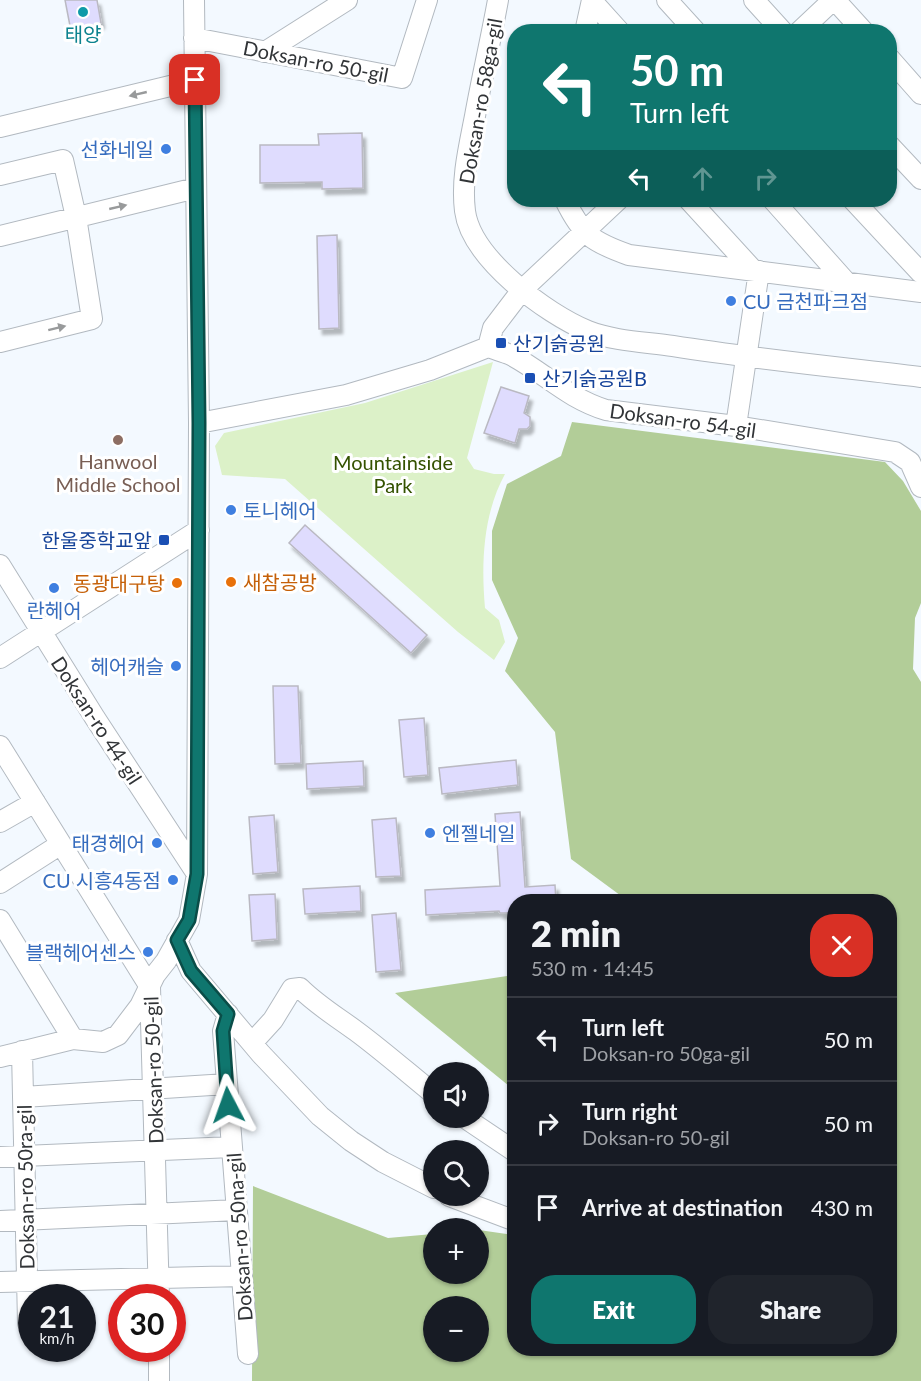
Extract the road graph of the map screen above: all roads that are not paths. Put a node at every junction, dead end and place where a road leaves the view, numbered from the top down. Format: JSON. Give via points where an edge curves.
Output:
{"nodes":[{"id":1,"x":211,"y":0,"type":"edge"},
{"id":2,"x":347,"y":0,"type":"edge"},
{"id":3,"x":427,"y":0,"type":"edge"},
{"id":4,"x":498,"y":0,"type":"edge"},
{"id":5,"x":666,"y":0,"type":"edge"},
{"id":6,"x":754,"y":0,"type":"edge"},
{"id":7,"x":834,"y":0,"type":"edge"},
{"id":8,"x":592,"y":1,"type":"edge"},
{"id":9,"x":194,"y":5,"type":"edge"},
{"id":10,"x":324,"y":6,"type":"edge"},
{"id":11,"x":587,"y":24,"type":"edge"},
{"id":12,"x":613,"y":24,"type":"edge"},
{"id":13,"x":688,"y":24,"type":"edge"},
{"id":14,"x":776,"y":24,"type":"edge"},
{"id":15,"x":808,"y":24,"type":"edge"},
{"id":16,"x":856,"y":24,"type":"edge"},
{"id":17,"x":194,"y":38,"type":"junction"},
{"id":18,"x":265,"y":52,"type":"junction"},
{"id":19,"x":897,"y":67,"type":"edge"},
{"id":20,"x":195,"y":80,"type":"junction"},
{"id":21,"x":921,"y":94,"type":"edge"},
{"id":22,"x":0,"y":127,"type":"edge"},
{"id":23,"x":897,"y":153,"type":"edge"},
{"id":24,"x":0,"y":174,"type":"edge"},
{"id":25,"x":921,"y":179,"type":"edge"},
{"id":26,"x":196,"y":188,"type":"junction"},
{"id":27,"x":569,"y":207,"type":"edge"},
{"id":28,"x":610,"y":207,"type":"edge"},
{"id":29,"x":696,"y":207,"type":"edge"},
{"id":30,"x":779,"y":207,"type":"edge"},
{"id":31,"x":860,"y":207,"type":"edge"},
{"id":32,"x":76,"y":217,"type":"junction"},
{"id":33,"x":583,"y":232,"type":"junction"},
{"id":34,"x":0,"y":236,"type":"edge"},
{"id":35,"x":756,"y":271,"type":"junction"},
{"id":36,"x":921,"y":273,"type":"edge"},
{"id":37,"x":846,"y":282,"type":"junction"},
{"id":38,"x":522,"y":290,"type":"junction"},
{"id":39,"x":921,"y":291,"type":"edge"},
{"id":40,"x":0,"y":342,"type":"edge"},
{"id":41,"x":489,"y":347,"type":"junction"},
{"id":42,"x":746,"y":356,"type":"junction"},
{"id":43,"x":921,"y":377,"type":"edge"},
{"id":44,"x":199,"y":423,"type":"junction"},
{"id":45,"x":736,"y":426,"type":"junction"},
{"id":46,"x":921,"y":487,"type":"edge"},
{"id":47,"x":199,"y":530,"type":"junction"},
{"id":48,"x":0,"y":565,"type":"edge"},
{"id":49,"x":41,"y":633,"type":"junction"},
{"id":50,"x":0,"y":658,"type":"edge"},
{"id":51,"x":2,"y":754,"type":"edge"},
{"id":52,"x":35,"y":802,"type":"junction"},
{"id":53,"x":0,"y":822,"type":"edge"},
{"id":54,"x":61,"y":844,"type":"junction"},
{"id":55,"x":197,"y":874,"type":"junction"},
{"id":56,"x":0,"y":883,"type":"edge"},
{"id":57,"x":0,"y":920,"type":"edge"},
{"id":58,"x":177,"y":940,"type":"junction"},
{"id":59,"x":150,"y":987,"type":"junction"},
{"id":60,"x":228,"y":1014,"type":"junction"},
{"id":61,"x":74,"y":1039,"type":"junction"},
{"id":62,"x":252,"y":1043,"type":"junction"},
{"id":63,"x":22,"y":1051,"type":"junction"},
{"id":64,"x":0,"y":1057,"type":"edge"},
{"id":65,"x":227,"y":1084,"type":"junction"},
{"id":66,"x":423,"y":1085,"type":"edge"},
{"id":67,"x":154,"y":1088,"type":"junction"},
{"id":68,"x":22,"y":1097,"type":"junction"},
{"id":69,"x":480,"y":1128,"type":"edge"},
{"id":70,"x":507,"y":1146,"type":"edge"},
{"id":71,"x":232,"y":1147,"type":"junction"},
{"id":72,"x":155,"y":1150,"type":"junction"},
{"id":73,"x":24,"y":1156,"type":"junction"},
{"id":74,"x":0,"y":1157,"type":"edge"},
{"id":75,"x":423,"y":1182,"type":"edge"},
{"id":76,"x":476,"y":1206,"type":"edge"},
{"id":77,"x":237,"y":1210,"type":"junction"},
{"id":78,"x":157,"y":1214,"type":"junction"},
{"id":79,"x":507,"y":1218,"type":"edge"},
{"id":80,"x":26,"y":1220,"type":"junction"},
{"id":81,"x":0,"y":1221,"type":"edge"},
{"id":82,"x":242,"y":1276,"type":"junction"},
{"id":83,"x":27,"y":1281,"type":"junction"},
{"id":84,"x":0,"y":1282,"type":"edge"},
{"id":85,"x":27,"y":1284,"type":"edge"},
{"id":86,"x":159,"y":1284,"type":"edge"},
{"id":87,"x":186,"y":1284,"type":"edge"},
{"id":88,"x":108,"y":1285,"type":"edge"},
{"id":89,"x":248,"y":1354,"type":"dead end"},
{"id":90,"x":159,"y":1362,"type":"edge"},
{"id":91,"x":159,"y":1381,"type":"edge"}],
"edges":[{"from":1,"to":9,"type":"street"},
{"from":2,"to":10,"type":"street"},
{"from":3,"to":18,"type":"street","name":"Doksan-ro 50-gil","via":[[402,78]]},
{"from":4,"to":38,"type":"street","name":"Doksan-ro 58ga-gil","via":[[463,191],[471,231],[488,256]]},
{"from":5,"to":13,"type":"street"},
{"from":6,"to":14,"type":"street"},
{"from":7,"to":15,"type":"street"},
{"from":7,"to":16,"type":"street"},
{"from":8,"to":11,"type":"street"},
{"from":8,"to":12,"type":"street"},
{"from":9,"to":17,"type":"street","name":"Doksan-ro 50-gil"},
{"from":10,"to":18,"type":"street"},
{"from":17,"to":18,"type":"street","name":"Doksan-ro 50-gil"},
{"from":17,"to":20,"type":"street","name":"Doksan-ro 50-gil"},
{"from":19,"to":21,"type":"street"},
{"from":20,"to":22,"type":"street","one_way":true},
{"from":20,"to":26,"type":"street","name":"Doksan-ro 50-gil"},
{"from":23,"to":25,"type":"street"},
{"from":24,"to":32,"type":"street","via":[[63,160]]},
{"from":32,"to":26,"type":"street","one_way":true},
{"from":26,"to":44,"type":"street","name":"Doksan-ro 50-gil"},
{"from":27,"to":33,"type":"street"},
{"from":28,"to":33,"type":"street"},
{"from":29,"to":35,"type":"street"},
{"from":30,"to":37,"type":"street"},
{"from":31,"to":36,"type":"street"},
{"from":32,"to":34,"type":"street"},
{"from":40,"to":32,"type":"street","one_way":true,"via":[[92,319]]},
{"from":33,"to":35,"type":"street","via":[[629,255]]},
{"from":33,"to":38,"type":"street"},
{"from":35,"to":37,"type":"street"},
{"from":35,"to":42,"type":"street"},
{"from":37,"to":39,"type":"street"},
{"from":38,"to":41,"type":"street","via":[[493,328]]},
{"from":38,"to":42,"type":"street","name":"Doksan-ro 58ga-gil","via":[[551,312],[589,331]]},
{"from":41,"to":44,"type":"street","via":[[430,370],[346,395]]},
{"from":41,"to":45,"type":"street","name":"Doksan-ro 54-gil","via":[[511,355],[590,405]]},
{"from":42,"to":43,"type":"street","name":"Doksan-ro 58ga-gil"},
{"from":42,"to":45,"type":"street"},
{"from":44,"to":47,"type":"street","name":"Doksan-ro 50-gil"},
{"from":45,"to":46,"type":"street","name":"Doksan-ro 54-gil","via":[[895,452],[910,462]]},
{"from":47,"to":49,"type":"street"},
{"from":47,"to":55,"type":"street","name":"Doksan-ro 50-gil"},
{"from":48,"to":49,"type":"street","name":"Doksan-ro 44-gil"},
{"from":49,"to":50,"type":"street"},
{"from":49,"to":55,"type":"street","name":"Doksan-ro 44-gil"},
{"from":51,"to":52,"type":"street"},
{"from":52,"to":53,"type":"street"},
{"from":52,"to":54,"type":"street"},
{"from":54,"to":56,"type":"street"},
{"from":54,"to":59,"type":"street"},
{"from":55,"to":58,"type":"street","name":"Doksan-ro 50-gil","via":[[189,920]]},
{"from":57,"to":61,"type":"street"},
{"from":58,"to":59,"type":"street","name":"Doksan-ro 50-gil"},
{"from":58,"to":60,"type":"street","via":[[191,971]]},
{"from":59,"to":61,"type":"street","via":[[118,1035],[103,1042]]},
{"from":59,"to":67,"type":"street","name":"Doksan-ro 50-gil"},
{"from":60,"to":62,"type":"street"},
{"from":60,"to":65,"type":"street","name":"Doksan-ro 50na-gil","via":[[223,1031]]},
{"from":61,"to":63,"type":"street"},
{"from":62,"to":66,"type":"street","via":[[273,1020],[292,989],[300,988]]},
{"from":62,"to":75,"type":"street","via":[[320,1116],[383,1162]]},
{"from":63,"to":64,"type":"street"},
{"from":63,"to":68,"type":"street","name":"Doksan-ro 50ra-gil"},
{"from":65,"to":67,"type":"street"},
{"from":65,"to":71,"type":"street","name":"Doksan-ro 50na-gil"},
{"from":67,"to":68,"type":"street"},
{"from":67,"to":72,"type":"street","name":"Doksan-ro 50-gil"},
{"from":68,"to":73,"type":"street","name":"Doksan-ro 50ra-gil"},
{"from":69,"to":70,"type":"street"},
{"from":71,"to":72,"type":"street"},
{"from":71,"to":77,"type":"street","name":"Doksan-ro 50na-gil"},
{"from":72,"to":73,"type":"street"},
{"from":72,"to":78,"type":"street","name":"Doksan-ro 50-gil"},
{"from":73,"to":74,"type":"street"},
{"from":73,"to":80,"type":"street","name":"Doksan-ro 50ra-gil"},
{"from":76,"to":79,"type":"street"},
{"from":77,"to":78,"type":"street"},
{"from":77,"to":82,"type":"street","name":"Doksan-ro 50na-gil"},
{"from":78,"to":80,"type":"street"},
{"from":78,"to":86,"type":"street","name":"Doksan-ro 50-gil"},
{"from":80,"to":81,"type":"street"},
{"from":80,"to":83,"type":"street","name":"Doksan-ro 50ra-gil"},
{"from":82,"to":87,"type":"street"},
{"from":82,"to":89,"type":"street","name":"Doksan-ro 50na-gil"},
{"from":83,"to":84,"type":"street"},
{"from":83,"to":85,"type":"street","name":"Doksan-ro 50ra-gil"},
{"from":83,"to":88,"type":"street"},
{"from":90,"to":91,"type":"street"}]}
